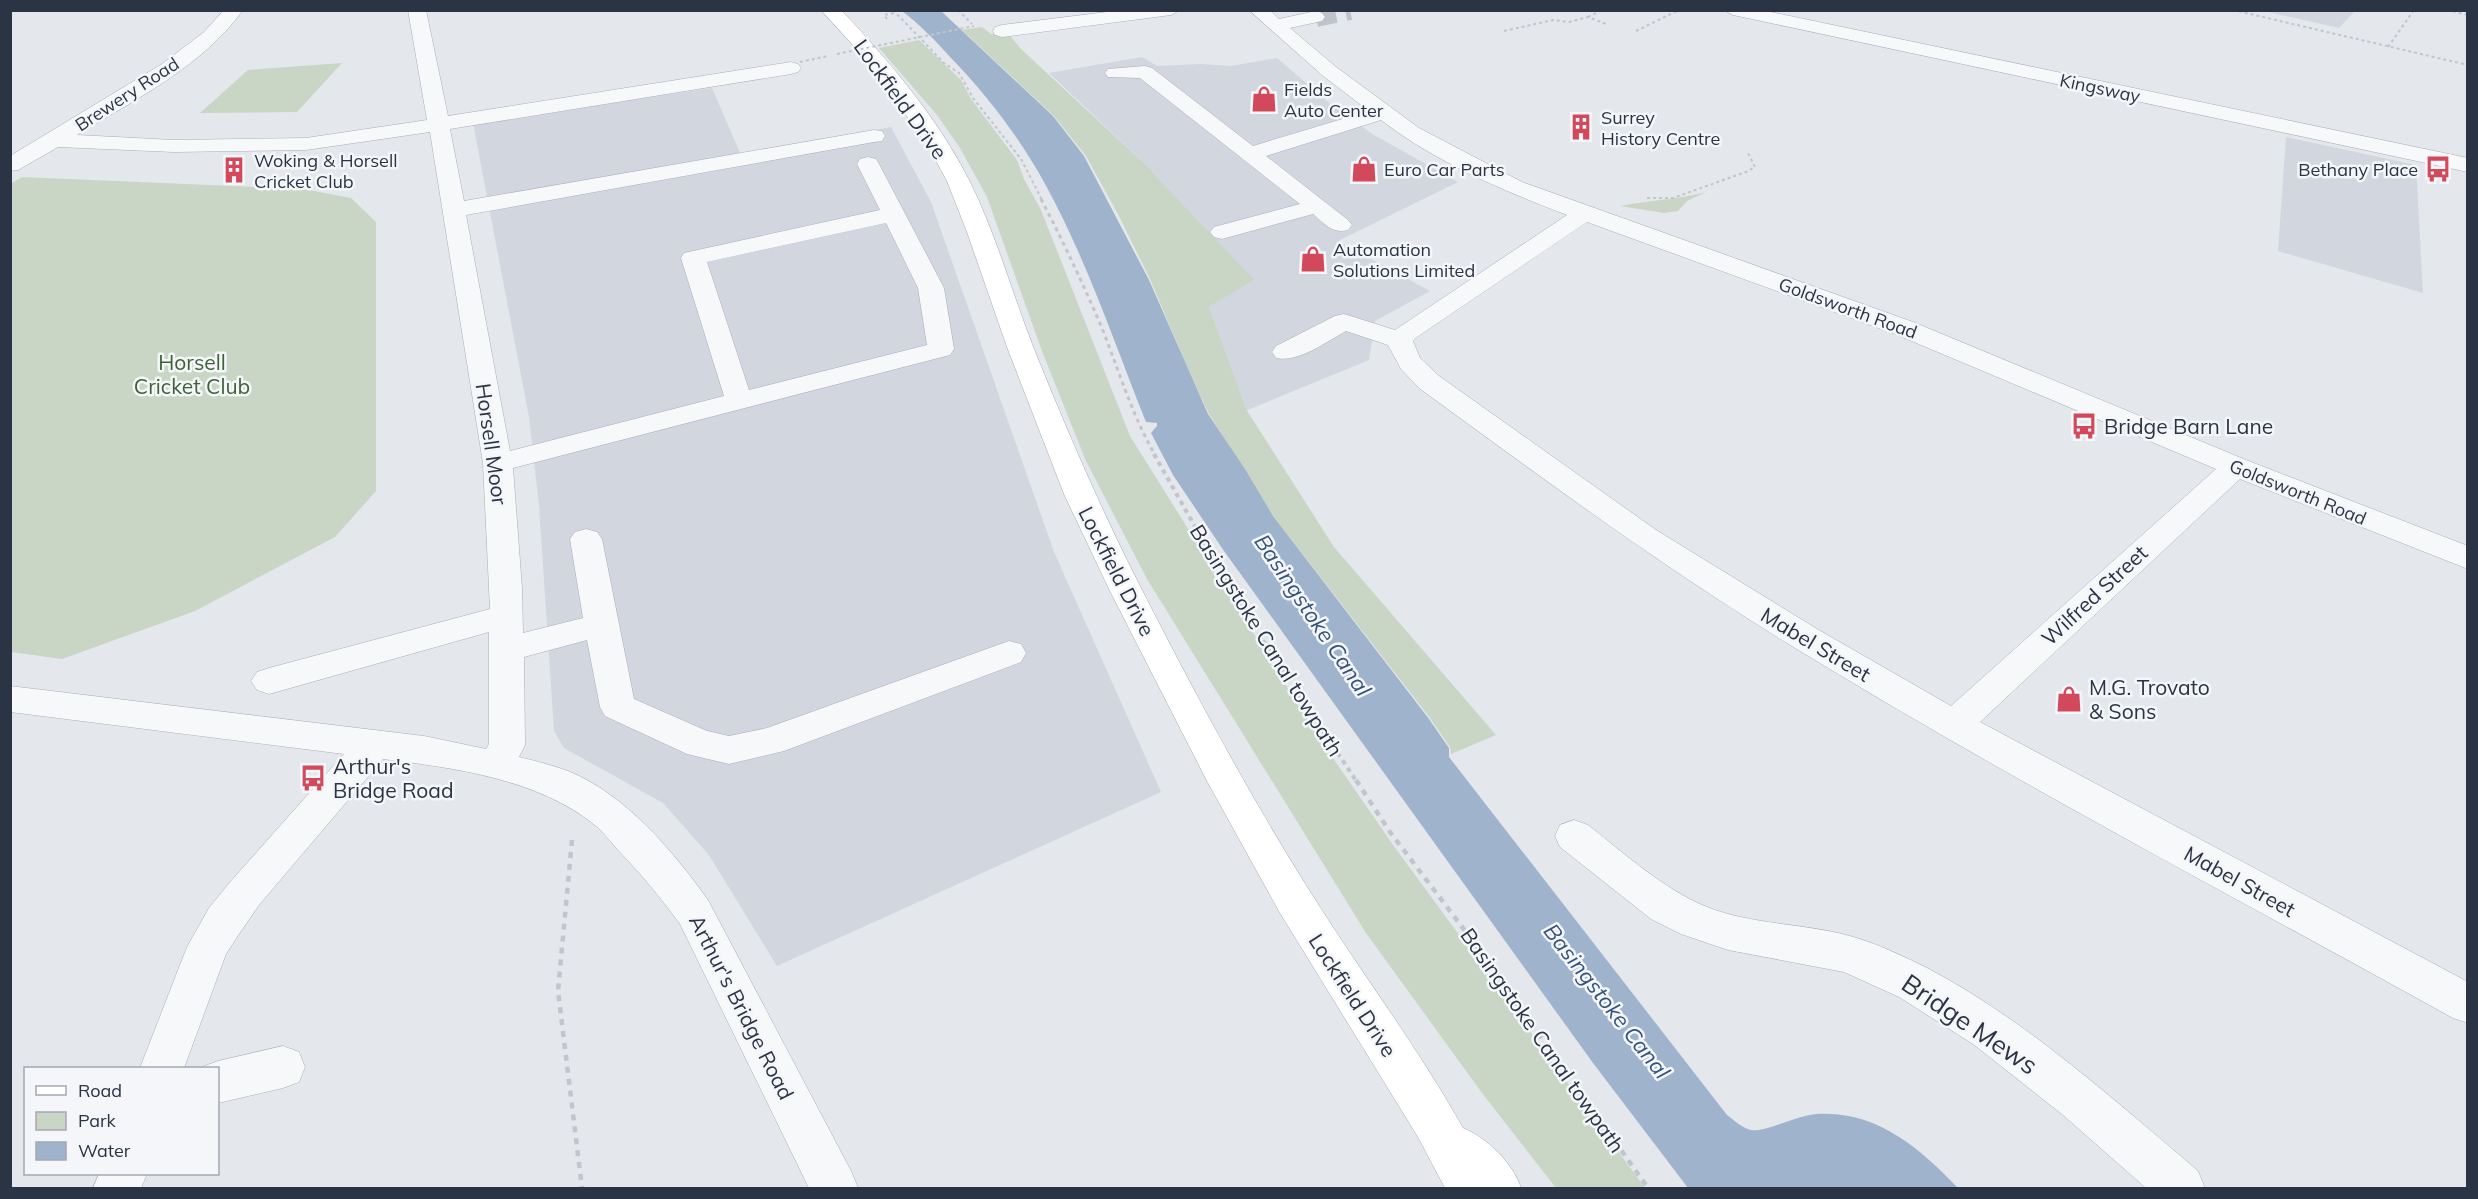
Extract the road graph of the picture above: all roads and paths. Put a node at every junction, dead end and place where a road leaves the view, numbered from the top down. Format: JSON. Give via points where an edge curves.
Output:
{"nodes":[{"id":1,"x":234,"y":10,"type":"edge"},
{"id":2,"x":417,"y":10,"type":"edge"},
{"id":3,"x":830,"y":10,"type":"edge"},
{"id":4,"x":958,"y":10,"type":"edge"},
{"id":5,"x":1171,"y":10,"type":"edge"},
{"id":6,"x":1258,"y":10,"type":"edge"},
{"id":7,"x":1602,"y":10,"type":"edge"},
{"id":8,"x":1679,"y":10,"type":"edge"},
{"id":9,"x":1733,"y":10,"type":"edge"},
{"id":10,"x":2233,"y":10,"type":"edge"},
{"id":11,"x":2256,"y":10,"type":"edge"},
{"id":12,"x":2414,"y":10,"type":"edge"},
{"id":13,"x":2447,"y":10,"type":"edge"},
{"id":14,"x":894,"y":12,"type":"edge"},
{"id":15,"x":884,"y":15,"type":"dead end"},
{"id":16,"x":2252,"y":15,"type":"junction"},
{"id":17,"x":2468,"y":15,"type":"edge"},
{"id":18,"x":1316,"y":17,"type":"tunnel mouth"},
{"id":19,"x":1588,"y":17,"type":"junction"},
{"id":20,"x":1606,"y":24,"type":"dead end"},
{"id":21,"x":1275,"y":25,"type":"junction"},
{"id":22,"x":1002,"y":31,"type":"dead end"},
{"id":23,"x":1504,"y":31,"type":"dead end"},
{"id":24,"x":1636,"y":31,"type":"dead end"},
{"id":25,"x":2388,"y":47,"type":"junction"},
{"id":26,"x":837,"y":54,"type":"dead end"},
{"id":27,"x":828,"y":56,"type":"dead end"},
{"id":28,"x":795,"y":65,"type":"joint"},
{"id":29,"x":2468,"y":65,"type":"edge"},
{"id":30,"x":1115,"y":73,"type":"dead end"},
{"id":31,"x":1383,"y":113,"type":"junction"},
{"id":32,"x":438,"y":124,"type":"junction"},
{"id":33,"x":874,"y":136,"type":"dead end"},
{"id":34,"x":53,"y":140,"type":"junction"},
{"id":35,"x":1748,"y":153,"type":"dead end"},
{"id":36,"x":1250,"y":154,"type":"junction"},
{"id":37,"x":868,"y":164,"type":"dead end"},
{"id":38,"x":10,"y":165,"type":"edge"},
{"id":39,"x":2468,"y":165,"type":"edge"},
{"id":40,"x":1642,"y":198,"type":"dead end"},
{"id":41,"x":1317,"y":206,"type":"junction"},
{"id":42,"x":454,"y":210,"type":"junction"},
{"id":43,"x":893,"y":214,"type":"junction"},
{"id":44,"x":1584,"y":214,"type":"junction"},
{"id":45,"x":1340,"y":225,"type":"dead end"},
{"id":46,"x":1222,"y":232,"type":"dead end"},
{"id":47,"x":1400,"y":340,"type":"junction"},
{"id":48,"x":1285,"y":352,"type":"dead end"},
{"id":49,"x":739,"y":401,"type":"junction"},
{"id":50,"x":498,"y":463,"type":"junction"},
{"id":51,"x":2236,"y":467,"type":"junction"},
{"id":52,"x":586,"y":539,"type":"dead end"},
{"id":53,"x":2468,"y":558,"type":"edge"},
{"id":54,"x":506,"y":616,"type":"junction"},
{"id":55,"x":601,"y":625,"type":"junction"},
{"id":56,"x":507,"y":650,"type":"junction"},
{"id":57,"x":1009,"y":653,"type":"dead end"},
{"id":58,"x":269,"y":681,"type":"dead end"},
{"id":59,"x":10,"y":699,"type":"edge"},
{"id":60,"x":1954,"y":725,"type":"junction"},
{"id":61,"x":374,"y":745,"type":"junction"},
{"id":62,"x":496,"y":765,"type":"junction"},
{"id":63,"x":576,"y":794,"type":"junction"},
{"id":64,"x":1574,"y":836,"type":"dead end"},
{"id":65,"x":2468,"y":1004,"type":"edge"},
{"id":66,"x":162,"y":1067,"type":"edge"},
{"id":67,"x":283,"y":1067,"type":"dead end"},
{"id":68,"x":219,"y":1082,"type":"edge"},
{"id":69,"x":1434,"y":1121,"type":"junction"},
{"id":70,"x":582,"y":1188,"type":"edge"},
{"id":71,"x":834,"y":1188,"type":"edge"},
{"id":72,"x":1470,"y":1188,"type":"edge"},
{"id":73,"x":1497,"y":1188,"type":"edge"},
{"id":74,"x":1648,"y":1188,"type":"edge"},
{"id":75,"x":2181,"y":1188,"type":"edge"}],
"edges":[{"from":1,"to":34,"type":"street","name":"Brewery Road","via":[[224,24],[181,59]]},
{"from":2,"to":32,"type":"street","name":"Horsell Moor"},
{"from":3,"to":69,"type":"main road","name":"Lockfield Drive","via":[[879,62],[926,126],[953,173],[1079,494],[1126,591],[1294,902]]},
{"from":4,"to":26,"type":"path","bridge":true,"via":[[974,26]]},
{"from":5,"to":22,"type":"street"},
{"from":6,"to":21,"type":"street","name":"Goldsworth Road"},
{"from":7,"to":19,"type":"path"},
{"from":8,"to":24,"type":"path"},
{"from":9,"to":39,"type":"street","name":"Kingsway"},
{"from":10,"to":16,"type":"path"},
{"from":11,"to":16,"type":"path"},
{"from":12,"to":25,"type":"path"},
{"from":13,"to":17,"type":"path"},
{"from":14,"to":15,"type":"path"},
{"from":14,"to":74,"type":"path","name":"Basingstoke Canal towpath","via":[[959,73],[973,98],[1021,159],[1069,253],[1141,431],[1238,603],[1390,832]]},
{"from":16,"to":25,"type":"path"},
{"from":18,"to":21,"type":"street"},
{"from":19,"to":20,"type":"path"},
{"from":19,"to":23,"type":"path","via":[[1569,22],[1543,20]]},
{"from":21,"to":31,"type":"street","name":"Goldsworth Road"},
{"from":25,"to":29,"type":"path"},
{"from":27,"to":28,"type":"path","bridge":true},
{"from":28,"to":32,"type":"street"},
{"from":30,"to":36,"type":"street","via":[[1145,72]]},
{"from":31,"to":36,"type":"street"},
{"from":31,"to":44,"type":"street","name":"Goldsworth Road","via":[[1468,165]]},
{"from":32,"to":34,"type":"street","via":[[337,141],[268,146]]},
{"from":32,"to":42,"type":"street","name":"Horsell Moor"},
{"from":33,"to":42,"type":"street"},
{"from":34,"to":38,"type":"street","name":"Brewery Road"},
{"from":35,"to":40,"type":"path","via":[[1755,167],[1746,172],[1673,198]]},
{"from":36,"to":41,"type":"street"},
{"from":37,"to":43,"type":"street"},
{"from":41,"to":45,"type":"street"},
{"from":41,"to":46,"type":"street"},
{"from":42,"to":50,"type":"street","name":"Horsell Moor"},
{"from":43,"to":49,"type":"street","via":[[931,288],[941,349]]},
{"from":43,"to":49,"type":"street","via":[[693,258]]},
{"from":44,"to":47,"type":"street"},
{"from":44,"to":51,"type":"street","name":"Goldsworth Road","via":[[1904,328]]},
{"from":47,"to":48,"type":"street","via":[[1344,322]]},
{"from":47,"to":60,"type":"street","name":"Mabel Street","via":[[1403,353],[1429,382],[1587,497],[1744,601]]},
{"from":49,"to":50,"type":"street"},
{"from":50,"to":54,"type":"street","name":"Horsell Moor"},
{"from":51,"to":53,"type":"street","name":"Goldsworth Road"},
{"from":51,"to":60,"type":"street","name":"Wilfred Street"},
{"from":52,"to":55,"type":"street"},
{"from":54,"to":56,"type":"street","name":"Horsell Moor"},
{"from":54,"to":58,"type":"street"},
{"from":55,"to":56,"type":"street"},
{"from":55,"to":57,"type":"street","via":[[618,707],[700,744],[729,750],[771,741]]},
{"from":56,"to":62,"type":"street","name":"Horsell Moor","via":[[507,745]]},
{"from":59,"to":61,"type":"street","name":"Arthur's Bridge Road"},
{"from":60,"to":65,"type":"street","name":"Mabel Street"},
{"from":61,"to":62,"type":"street","name":"Arthur's Bridge Road","via":[[424,750]]},
{"from":61,"to":66,"type":"street","via":[[224,921],[208,947]]},
{"from":62,"to":63,"type":"street","name":"Arthur's Bridge Road","via":[[556,782]]},
{"from":63,"to":70,"type":"path","via":[[558,991]]},
{"from":63,"to":71,"type":"street","name":"Arthur's Bridge Road","via":[[610,815],[668,876],[694,912]]},
{"from":64,"to":75,"type":"street","name":"Bridge Mews","via":[[1665,907],[1696,921],[1728,932],[1849,954],[1914,983],[1988,1030],[2079,1100]]},
{"from":67,"to":68,"type":"street"},
{"from":69,"to":72,"type":"main road","name":"Lockfield Drive"},
{"from":69,"to":73,"type":"main road","name":"Lockfield Drive"}]}
